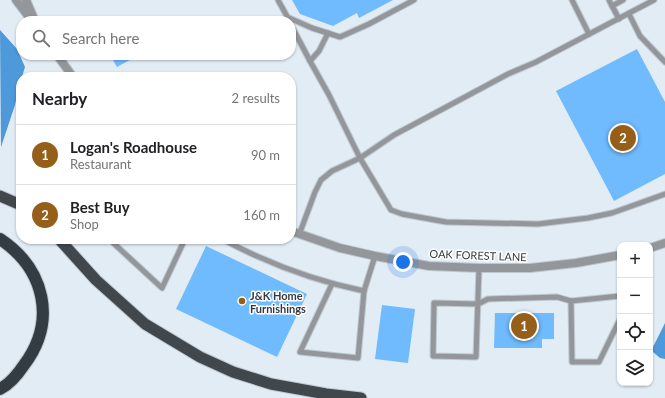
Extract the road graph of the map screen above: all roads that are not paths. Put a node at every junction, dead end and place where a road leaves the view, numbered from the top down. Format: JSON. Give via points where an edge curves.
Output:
{"nodes":[{"id":1,"x":16,"y":0,"type":"edge"},
{"id":2,"x":26,"y":0,"type":"edge"},
{"id":3,"x":278,"y":0,"type":"edge"},
{"id":4,"x":414,"y":0,"type":"edge"},
{"id":5,"x":572,"y":0,"type":"edge"},
{"id":6,"x":609,"y":0,"type":"edge"},
{"id":7,"x":623,"y":0,"type":"edge"},
{"id":8,"x":654,"y":0,"type":"edge"},
{"id":9,"x":612,"y":6,"type":"junction"},
{"id":10,"x":629,"y":14,"type":"junction"},
{"id":11,"x":28,"y":16,"type":"edge"},
{"id":12,"x":34,"y":16,"type":"edge"},
{"id":13,"x":286,"y":16,"type":"edge"},
{"id":14,"x":619,"y":19,"type":"junction"},
{"id":15,"x":296,"y":22,"type":"edge"},
{"id":16,"x":328,"y":33,"type":"junction"},
{"id":17,"x":296,"y":34,"type":"edge"},
{"id":18,"x":589,"y":34,"type":"junction"},
{"id":19,"x":61,"y":60,"type":"edge"},
{"id":20,"x":310,"y":61,"type":"junction"},
{"id":21,"x":665,"y":62,"type":"edge"},
{"id":22,"x":70,"y":72,"type":"edge"},
{"id":23,"x":360,"y":158,"type":"junction"},
{"id":24,"x":665,"y":194,"type":"edge"},
{"id":25,"x":0,"y":196,"type":"edge"},
{"id":26,"x":16,"y":203,"type":"edge"},
{"id":27,"x":296,"y":234,"type":"edge"},
{"id":28,"x":299,"y":235,"type":"junction"},
{"id":29,"x":0,"y":239,"type":"edge"},
{"id":30,"x":665,"y":243,"type":"edge"},
{"id":31,"x":64,"y":244,"type":"edge"},
{"id":32,"x":115,"y":244,"type":"edge"},
{"id":33,"x":183,"y":244,"type":"edge"},
{"id":34,"x":232,"y":244,"type":"edge"},
{"id":35,"x":653,"y":247,"type":"edge"},
{"id":36,"x":375,"y":256,"type":"junction"},
{"id":37,"x":617,"y":256,"type":"edge"},
{"id":38,"x":479,"y":268,"type":"junction"},
{"id":39,"x":332,"y":284,"type":"junction"},
{"id":40,"x":364,"y":291,"type":"junction"},
{"id":41,"x":617,"y":296,"type":"edge"},
{"id":42,"x":571,"y":301,"type":"junction"},
{"id":43,"x":478,"y":304,"type":"junction"},
{"id":44,"x":617,"y":325,"type":"edge"},
{"id":45,"x":0,"y":389,"type":"edge"},
{"id":46,"x":361,"y":398,"type":"edge"}],
"edges":[{"from":1,"to":11,"type":"street"},
{"from":2,"to":12,"type":"street"},
{"from":3,"to":13,"type":"lane"},
{"from":4,"to":16,"type":"lane","via":[[340,36]]},
{"from":5,"to":18,"type":"lane"},
{"from":6,"to":9,"type":"lane"},
{"from":7,"to":9,"type":"lane"},
{"from":8,"to":10,"type":"lane"},
{"from":9,"to":14,"type":"lane"},
{"from":10,"to":14,"type":"lane"},
{"from":10,"to":21,"type":"lane","via":[[640,36]]},
{"from":14,"to":18,"type":"lane"},
{"from":15,"to":16,"type":"lane"},
{"from":16,"to":20,"type":"lane","via":[[319,51]]},
{"from":17,"to":20,"type":"lane"},
{"from":18,"to":23,"type":"lane","via":[[394,135]]},
{"from":19,"to":22,"type":"street"},
{"from":20,"to":23,"type":"lane"},
{"from":23,"to":24,"type":"lane","via":[[391,210],[446,222],[538,224],[588,218],[612,214]]},
{"from":23,"to":28,"type":"lane","via":[[332,171],[322,180],[314,192]]},
{"from":25,"to":26,"type":"highway"},
{"from":27,"to":28,"type":"street","name":"OAK FOREST LANE"},
{"from":28,"to":36,"type":"street","name":"OAK FOREST LANE"},
{"from":29,"to":45,"type":"highway","via":[[25,260],[35,276],[40,293],[42,325],[38,341],[29,358],[17,375]]},
{"from":30,"to":35,"type":"street"},
{"from":31,"to":46,"type":"highway","via":[[96,280],[145,324],[200,357],[233,372],[271,384]]},
{"from":32,"to":33,"type":"lane","via":[[162,288]]},
{"from":34,"to":39,"type":"lane","via":[[287,269]]},
{"from":36,"to":38,"type":"street","name":"OAK FOREST LANE","via":[[429,266]]},
{"from":36,"to":40,"type":"lane"},
{"from":37,"to":38,"type":"street","name":"OAK FOREST LANE","via":[[530,268]]},
{"from":38,"to":43,"type":"lane"},
{"from":39,"to":40,"type":"lane"},
{"from":39,"to":40,"type":"lane","via":[[300,352],[358,358]]},
{"from":41,"to":42,"type":"lane"},
{"from":42,"to":43,"type":"lane","via":[[557,297],[488,299]]},
{"from":42,"to":44,"type":"lane","via":[[572,362],[600,362]]},
{"from":43,"to":43,"type":"lane","via":[[434,303],[433,356],[476,357]]}]}
